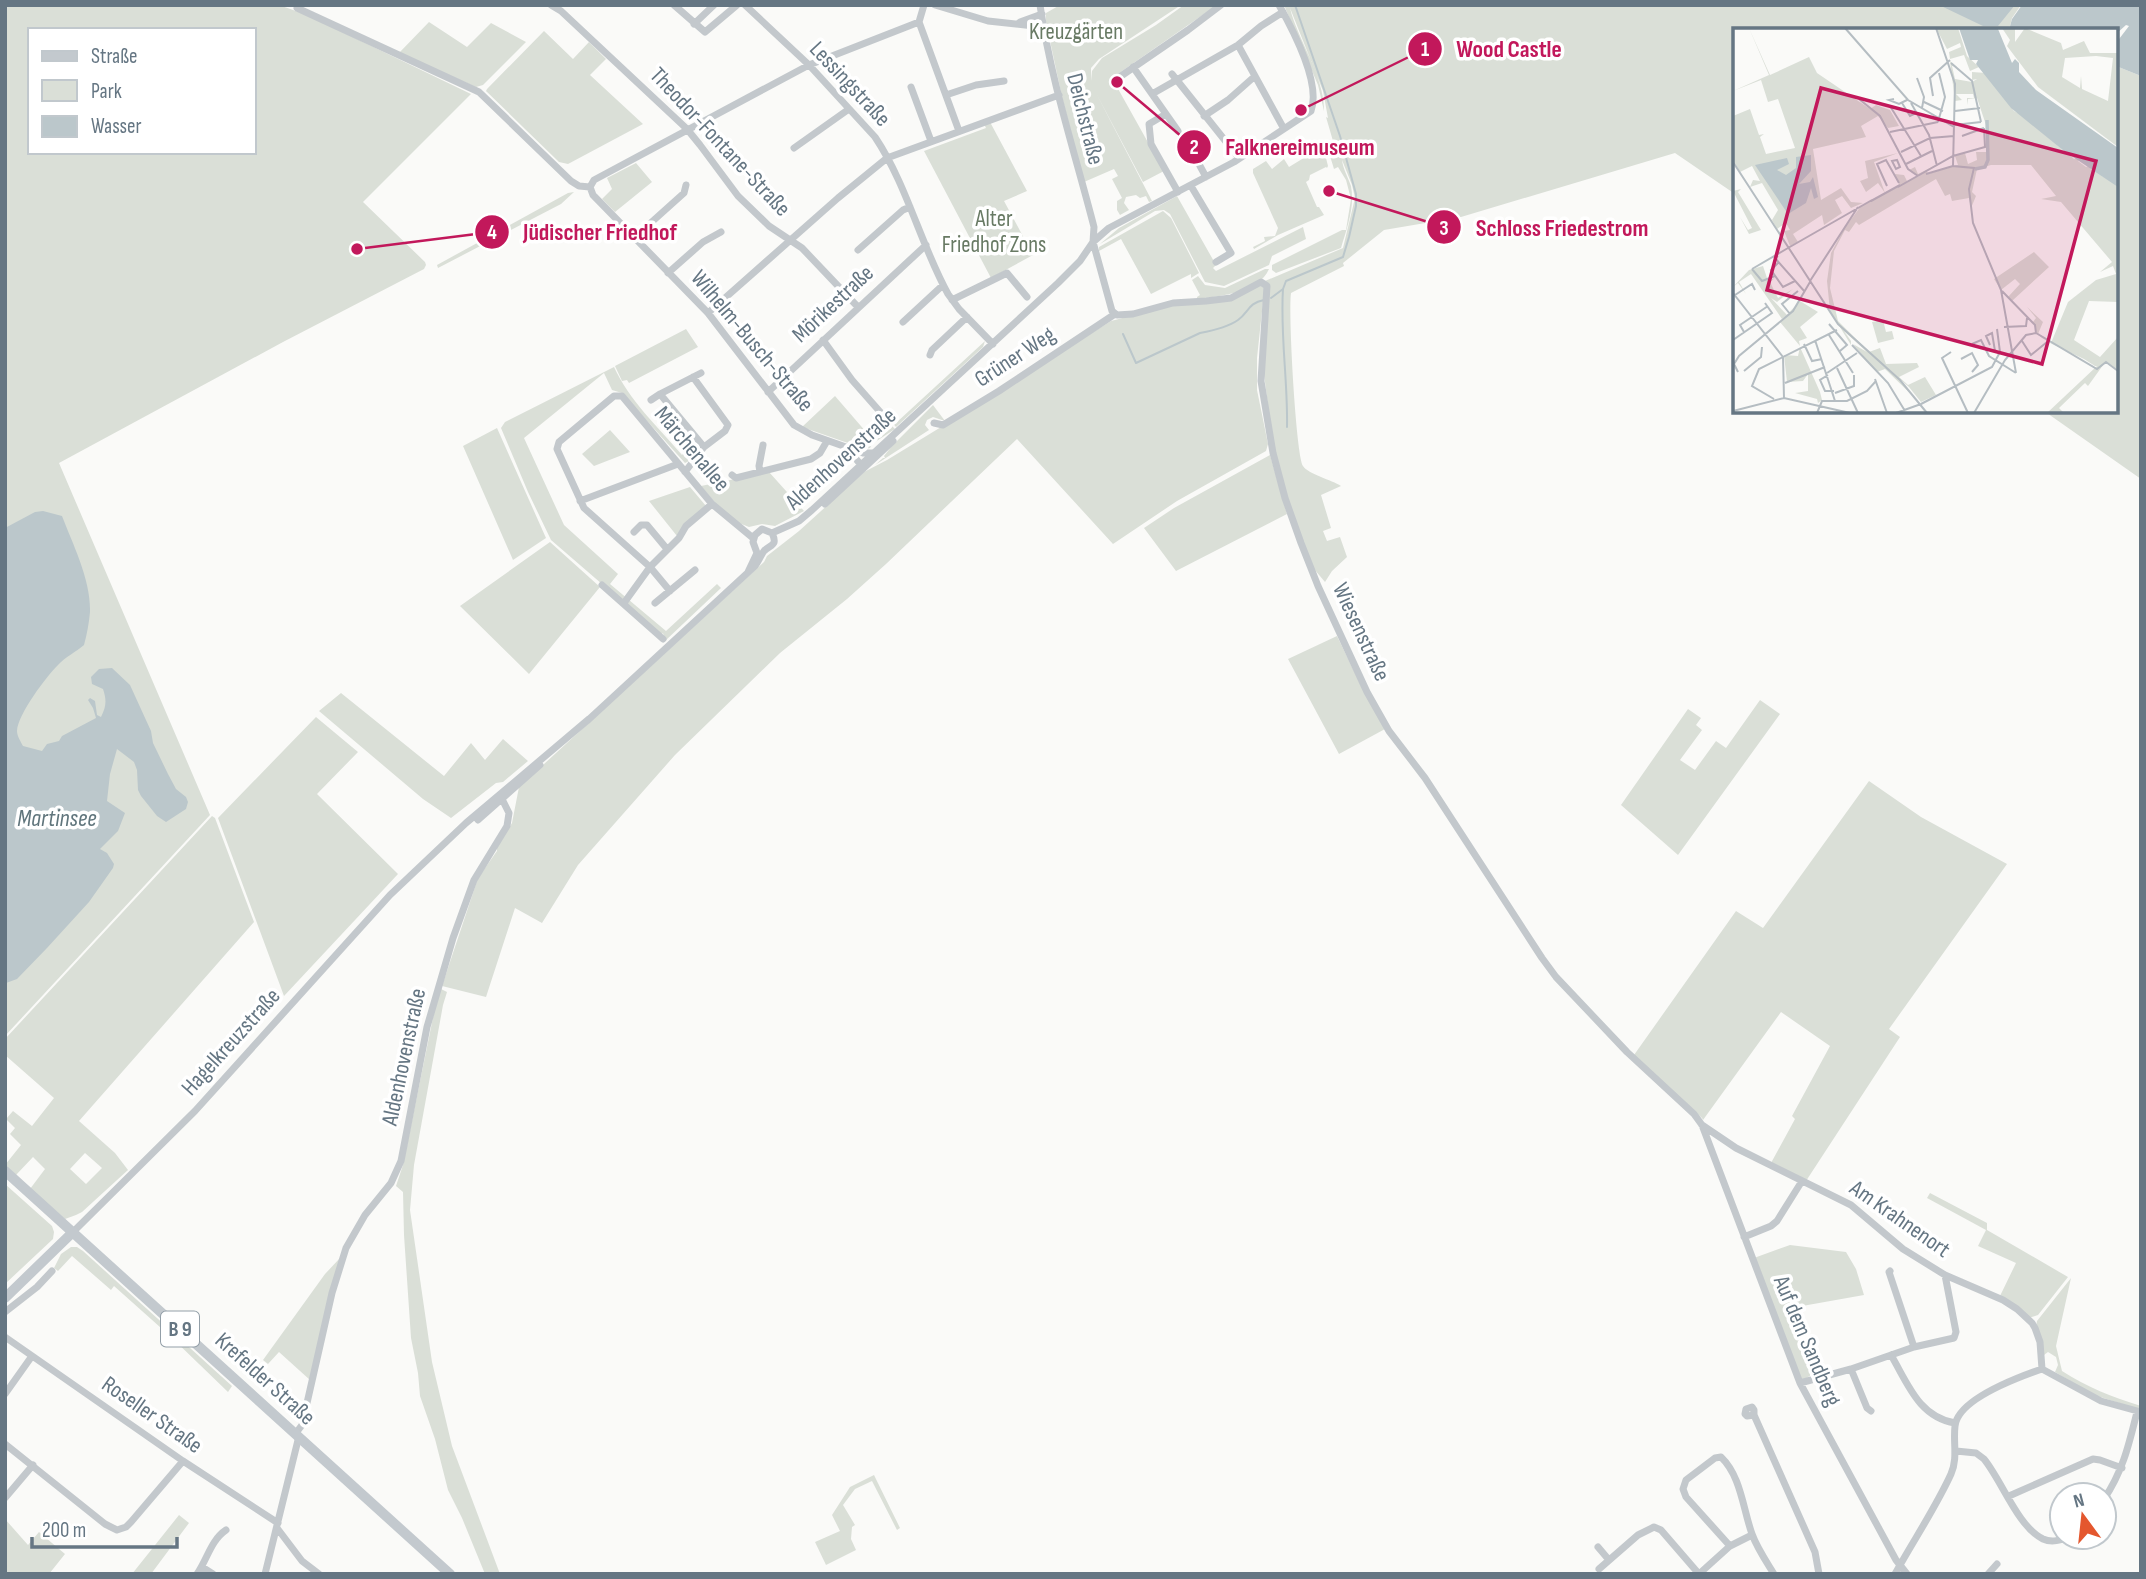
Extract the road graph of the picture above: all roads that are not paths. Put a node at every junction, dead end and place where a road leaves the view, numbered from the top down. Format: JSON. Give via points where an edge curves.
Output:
{"nodes":[{"id":1,"x":551,"y":5,"type":"edge"},
{"id":2,"x":674,"y":5,"type":"edge"},
{"id":3,"x":714,"y":5,"type":"edge"},
{"id":4,"x":737,"y":5,"type":"edge"},
{"id":5,"x":745,"y":5,"type":"edge"},
{"id":6,"x":924,"y":5,"type":"edge"},
{"id":7,"x":935,"y":5,"type":"edge"},
{"id":8,"x":1051,"y":5,"type":"edge"},
{"id":9,"x":1221,"y":5,"type":"edge"},
{"id":10,"x":297,"y":8,"type":"dead end"},
{"id":11,"x":1041,"y":9,"type":"edge"},
{"id":12,"x":1281,"y":9,"type":"edge"},
{"id":13,"x":919,"y":22,"type":"junction"},
{"id":14,"x":694,"y":24,"type":"junction"},
{"id":15,"x":1013,"y":24,"type":"junction"},
{"id":16,"x":1043,"y":27,"type":"junction"},
{"id":17,"x":1237,"y":45,"type":"junction"},
{"id":18,"x":809,"y":65,"type":"junction"},
{"id":19,"x":1133,"y":67,"type":"junction"},
{"id":20,"x":1121,"y":76,"type":"dead end"},
{"id":21,"x":1175,"y":76,"type":"junction"},
{"id":22,"x":1255,"y":76,"type":"junction"},
{"id":23,"x":1004,"y":82,"type":"dead end"},
{"id":24,"x":911,"y":87,"type":"dead end"},
{"id":25,"x":1059,"y":94,"type":"junction"},
{"id":26,"x":1152,"y":94,"type":"junction"},
{"id":27,"x":946,"y":95,"type":"junction"},
{"id":28,"x":849,"y":109,"type":"junction"},
{"id":29,"x":1166,"y":114,"type":"junction"},
{"id":30,"x":1204,"y":116,"type":"junction"},
{"id":31,"x":687,"y":129,"type":"junction"},
{"id":32,"x":1284,"y":129,"type":"junction"},
{"id":33,"x":959,"y":131,"type":"junction"},
{"id":34,"x":1178,"y":131,"type":"dead end"},
{"id":35,"x":931,"y":141,"type":"junction"},
{"id":36,"x":794,"y":148,"type":"dead end"},
{"id":37,"x":887,"y":158,"type":"junction"},
{"id":38,"x":1239,"y":158,"type":"junction"},
{"id":39,"x":1200,"y":166,"type":"dead end"},
{"id":40,"x":1206,"y":177,"type":"junction"},
{"id":41,"x":686,"y":186,"type":"dead end"},
{"id":42,"x":1191,"y":186,"type":"junction"},
{"id":43,"x":590,"y":187,"type":"junction"},
{"id":44,"x":1178,"y":192,"type":"junction"},
{"id":45,"x":910,"y":207,"type":"junction"},
{"id":46,"x":1094,"y":227,"type":"junction"},
{"id":47,"x":1109,"y":228,"type":"junction"},
{"id":48,"x":721,"y":232,"type":"dead end"},
{"id":49,"x":635,"y":237,"type":"junction"},
{"id":50,"x":791,"y":241,"type":"junction"},
{"id":51,"x":1093,"y":242,"type":"junction"},
{"id":52,"x":926,"y":245,"type":"junction"},
{"id":53,"x":858,"y":250,"type":"dead end"},
{"id":54,"x":1216,"y":262,"type":"dead end"},
{"id":55,"x":668,"y":273,"type":"junction"},
{"id":56,"x":943,"y":285,"type":"junction"},
{"id":57,"x":1027,"y":297,"type":"dead end"},
{"id":58,"x":952,"y":300,"type":"junction"},
{"id":59,"x":859,"y":307,"type":"junction"},
{"id":60,"x":708,"y":313,"type":"junction"},
{"id":61,"x":1115,"y":314,"type":"junction"},
{"id":62,"x":967,"y":317,"type":"junction"},
{"id":63,"x":903,"y":322,"type":"dead end"},
{"id":64,"x":823,"y":340,"type":"junction"},
{"id":65,"x":993,"y":344,"type":"junction"},
{"id":66,"x":930,"y":355,"type":"dead end"},
{"id":67,"x":768,"y":392,"type":"junction"},
{"id":68,"x":660,"y":394,"type":"junction"},
{"id":69,"x":651,"y":400,"type":"dead end"},
{"id":70,"x":930,"y":402,"type":"junction"},
{"id":71,"x":882,"y":414,"type":"dead end"},
{"id":72,"x":934,"y":423,"type":"dead end"},
{"id":73,"x":827,"y":441,"type":"junction"},
{"id":74,"x":763,"y":445,"type":"dead end"},
{"id":75,"x":704,"y":447,"type":"junction"},
{"id":76,"x":846,"y":447,"type":"junction"},
{"id":77,"x":859,"y":451,"type":"junction"},
{"id":78,"x":873,"y":453,"type":"junction"},
{"id":79,"x":865,"y":463,"type":"junction"},
{"id":80,"x":678,"y":464,"type":"junction"},
{"id":81,"x":685,"y":471,"type":"junction"},
{"id":82,"x":760,"y":472,"type":"junction"},
{"id":83,"x":732,"y":475,"type":"dead end"},
{"id":84,"x":580,"y":501,"type":"junction"},
{"id":85,"x":712,"y":504,"type":"junction"},
{"id":86,"x":634,"y":532,"type":"dead end"},
{"id":87,"x":755,"y":535,"type":"junction"},
{"id":88,"x":773,"y":535,"type":"junction"},
{"id":89,"x":667,"y":549,"type":"junction"},
{"id":90,"x":761,"y":549,"type":"junction"},
{"id":91,"x":650,"y":566,"type":"junction"},
{"id":92,"x":695,"y":570,"type":"dead end"},
{"id":93,"x":602,"y":585,"type":"dead end"},
{"id":94,"x":670,"y":591,"type":"junction"},
{"id":95,"x":624,"y":603,"type":"junction"},
{"id":96,"x":655,"y":603,"type":"dead end"},
{"id":97,"x":663,"y":639,"type":"dead end"},
{"id":98,"x":502,"y":795,"type":"junction"},
{"id":99,"x":1701,"y":1124,"type":"junction"},
{"id":100,"x":5,"y":1171,"type":"edge"},
{"id":101,"x":1802,"y":1181,"type":"junction"},
{"id":102,"x":73,"y":1232,"type":"junction"},
{"id":103,"x":1744,"y":1237,"type":"junction"},
{"id":104,"x":52,"y":1271,"type":"dead end"},
{"id":105,"x":1891,"y":1271,"type":"dead end"},
{"id":106,"x":1945,"y":1275,"type":"junction"},
{"id":107,"x":5,"y":1298,"type":"edge"},
{"id":108,"x":5,"y":1312,"type":"edge"},
{"id":109,"x":5,"y":1336,"type":"edge"},
{"id":110,"x":1914,"y":1347,"type":"junction"},
{"id":111,"x":1891,"y":1355,"type":"junction"},
{"id":112,"x":32,"y":1356,"type":"junction"},
{"id":113,"x":1851,"y":1369,"type":"junction"},
{"id":114,"x":2042,"y":1369,"type":"junction"},
{"id":115,"x":1800,"y":1383,"type":"junction"},
{"id":116,"x":5,"y":1394,"type":"edge"},
{"id":117,"x":1871,"y":1411,"type":"dead end"},
{"id":118,"x":2139,"y":1412,"type":"edge"},
{"id":119,"x":1754,"y":1415,"type":"dead end"},
{"id":120,"x":1955,"y":1423,"type":"junction"},
{"id":121,"x":297,"y":1434,"type":"junction"},
{"id":122,"x":5,"y":1444,"type":"edge"},
{"id":123,"x":1956,"y":1451,"type":"junction"},
{"id":124,"x":183,"y":1461,"type":"junction"},
{"id":125,"x":33,"y":1465,"type":"junction"},
{"id":126,"x":2122,"y":1468,"type":"junction"},
{"id":127,"x":2117,"y":1481,"type":"edge"},
{"id":128,"x":2008,"y":1496,"type":"junction"},
{"id":129,"x":5,"y":1498,"type":"edge"},
{"id":130,"x":277,"y":1526,"type":"junction"},
{"id":131,"x":226,"y":1530,"type":"dead end"},
{"id":132,"x":1752,"y":1535,"type":"junction"},
{"id":133,"x":2048,"y":1540,"type":"edge"},
{"id":134,"x":1730,"y":1546,"type":"junction"},
{"id":135,"x":1598,"y":1547,"type":"dead end"},
{"id":136,"x":1609,"y":1560,"type":"junction"},
{"id":137,"x":1900,"y":1564,"type":"junction"},
{"id":138,"x":1997,"y":1564,"type":"dead end"},
{"id":139,"x":1599,"y":1569,"type":"dead end"},
{"id":140,"x":200,"y":1570,"type":"edge"},
{"id":141,"x":213,"y":1574,"type":"edge"},
{"id":142,"x":265,"y":1574,"type":"edge"},
{"id":143,"x":319,"y":1574,"type":"edge"},
{"id":144,"x":450,"y":1574,"type":"edge"},
{"id":145,"x":1699,"y":1574,"type":"edge"},
{"id":146,"x":1774,"y":1574,"type":"edge"},
{"id":147,"x":1819,"y":1574,"type":"edge"},
{"id":148,"x":1895,"y":1574,"type":"edge"},
{"id":149,"x":1907,"y":1574,"type":"edge"},
{"id":150,"x":1988,"y":1574,"type":"edge"}],
"edges":[{"from":1,"to":31,"type":"street","name":"Theodor-Fontane-Straße"},
{"from":2,"to":14,"type":"street"},
{"from":3,"to":14,"type":"street"},
{"from":4,"to":14,"type":"street","via":[[705,33]]},
{"from":5,"to":18,"type":"street","name":"Lessingstraße"},
{"from":6,"to":13,"type":"street"},
{"from":7,"to":15,"type":"street","via":[[971,18]]},
{"from":8,"to":11,"type":"street"},
{"from":9,"to":19,"type":"street"},
{"from":10,"to":43,"type":"street","name":"Wilhelm-Busch-Straße","via":[[479,92],[571,181]]},
{"from":11,"to":15,"type":"street"},
{"from":11,"to":16,"type":"street","name":"Deichstraße"},
{"from":12,"to":17,"type":"street"},
{"from":12,"to":32,"type":"street","name":"Aldenhovenstraße","via":[[1314,86],[1312,109]]},
{"from":13,"to":18,"type":"street"},
{"from":13,"to":27,"type":"street"},
{"from":15,"to":16,"type":"street"},
{"from":16,"to":25,"type":"street","name":"Deichstraße"},
{"from":17,"to":21,"type":"street"},
{"from":17,"to":22,"type":"street"},
{"from":18,"to":28,"type":"street","name":"Lessingstraße"},
{"from":18,"to":31,"type":"street"},
{"from":19,"to":20,"type":"street"},
{"from":19,"to":26,"type":"street"},
{"from":21,"to":26,"type":"street"},
{"from":21,"to":30,"type":"street"},
{"from":22,"to":30,"type":"street"},
{"from":22,"to":32,"type":"street"},
{"from":23,"to":27,"type":"street"},
{"from":24,"to":35,"type":"street"},
{"from":25,"to":33,"type":"street"},
{"from":25,"to":46,"type":"street","name":"Deichstraße"},
{"from":26,"to":29,"type":"street"},
{"from":27,"to":33,"type":"street"},
{"from":28,"to":36,"type":"street"},
{"from":28,"to":37,"type":"street","name":"Lessingstraße"},
{"from":29,"to":34,"type":"street"},
{"from":29,"to":44,"type":"street","via":[[1149,124],[1151,144]]},
{"from":30,"to":38,"type":"street"},
{"from":31,"to":43,"type":"street","via":[[594,180]]},
{"from":31,"to":50,"type":"street","name":"Theodor-Fontane-Straße","via":[[738,196]]},
{"from":32,"to":38,"type":"street","name":"Aldenhovenstraße"},
{"from":33,"to":35,"type":"street"},
{"from":35,"to":37,"type":"street"},
{"from":37,"to":45,"type":"street","name":"Lessingstraße"},
{"from":37,"to":50,"type":"street"},
{"from":38,"to":40,"type":"street","name":"Aldenhovenstraße"},
{"from":39,"to":40,"type":"street"},
{"from":40,"to":42,"type":"street","name":"Aldenhovenstraße"},
{"from":41,"to":49,"type":"street","via":[[684,193]]},
{"from":42,"to":44,"type":"street","name":"Aldenhovenstraße"},
{"from":42,"to":54,"type":"street","via":[[1231,253]]},
{"from":43,"to":49,"type":"street","name":"Wilhelm-Busch-Straße"},
{"from":44,"to":47,"type":"street","name":"Aldenhovenstraße"},
{"from":45,"to":52,"type":"street","name":"Lessingstraße"},
{"from":45,"to":53,"type":"street"},
{"from":46,"to":47,"type":"street"},
{"from":46,"to":51,"type":"street","name":"Deichstraße"},
{"from":47,"to":51,"type":"street","name":"Aldenhovenstraße"},
{"from":48,"to":55,"type":"street","name":"Wilhelm-Busch-Straße"},
{"from":49,"to":55,"type":"street","name":"Wilhelm-Busch-Straße"},
{"from":50,"to":59,"type":"street","name":"Theodor-Fontane-Straße"},
{"from":50,"to":60,"type":"street"},
{"from":51,"to":61,"type":"street"},
{"from":51,"to":65,"type":"street","name":"Aldenhovenstraße","via":[[1072,270]]},
{"from":52,"to":56,"type":"street","name":"Lessingstraße"},
{"from":52,"to":59,"type":"street","name":"Mörikestraße"},
{"from":55,"to":60,"type":"street","name":"Wilhelm-Busch-Straße"},
{"from":56,"to":58,"type":"street","name":"Lessingstraße"},
{"from":56,"to":63,"type":"street"},
{"from":57,"to":58,"type":"street","via":[[1007,273]]},
{"from":58,"to":62,"type":"street","name":"Lessingstraße"},
{"from":59,"to":64,"type":"street","name":"Mörikestraße"},
{"from":60,"to":67,"type":"street","name":"Wilhelm-Busch-Straße"},
{"from":61,"to":72,"type":"street","name":"Grüner Weg","via":[[943,425]]},
{"from":61,"to":99,"type":"street","name":"Wiesenstraße","via":[[1183,301],[1231,298],[1261,282],[1267,286],[1261,381],[1273,453],[1306,556],[1372,700],[1542,958],[1602,1027]]},
{"from":62,"to":65,"type":"street","name":"Lessingstraße"},
{"from":62,"to":66,"type":"street"},
{"from":64,"to":67,"type":"street","name":"Mörikestraße"},
{"from":64,"to":71,"type":"street"},
{"from":65,"to":70,"type":"street","name":"Aldenhovenstraße"},
{"from":67,"to":73,"type":"street","name":"Wilhelm-Busch-Straße","via":[[794,425]]},
{"from":68,"to":69,"type":"street"},
{"from":68,"to":75,"type":"street"},
{"from":68,"to":75,"type":"street","via":[[697,375],[728,425]]},
{"from":70,"to":78,"type":"street","name":"Aldenhovenstraße"},
{"from":70,"to":79,"type":"street","name":"Aldenhovenstraße"},
{"from":73,"to":76,"type":"street","name":"Wilhelm-Busch-Straße"},
{"from":73,"to":82,"type":"street","via":[[811,458]]},
{"from":74,"to":82,"type":"street"},
{"from":75,"to":81,"type":"street"},
{"from":76,"to":77,"type":"street","name":"Wilhelm-Busch-Straße"},
{"from":76,"to":79,"type":"street"},
{"from":77,"to":78,"type":"street","name":"Wilhelm-Busch-Straße"},
{"from":77,"to":79,"type":"street"},
{"from":78,"to":79,"type":"street","name":"Aldenhovenstraße"},
{"from":79,"to":88,"type":"street","name":"Aldenhovenstraße","via":[[804,517]]},
{"from":79,"to":88,"type":"street","name":"Aldenhovenstraße","via":[[804,522]]},
{"from":80,"to":81,"type":"street","name":"Märchenallee"},
{"from":80,"to":84,"type":"street"},
{"from":80,"to":84,"type":"street","name":"Märchenallee","via":[[625,399],[614,396],[557,444]]},
{"from":81,"to":85,"type":"street","name":"Märchenallee"},
{"from":82,"to":83,"type":"street"},
{"from":84,"to":91,"type":"street"},
{"from":85,"to":87,"type":"street","name":"Märchenallee"},
{"from":85,"to":89,"type":"street"},
{"from":86,"to":89,"type":"street","via":[[647,525]]},
{"from":87,"to":88,"type":"street","name":"Märchenallee","via":[[762,529]]},
{"from":87,"to":90,"type":"street"},
{"from":88,"to":90,"type":"street","via":[[772,547]]},
{"from":89,"to":91,"type":"street"},
{"from":90,"to":98,"type":"street","via":[[748,572]]},
{"from":91,"to":94,"type":"street"},
{"from":91,"to":95,"type":"street"},
{"from":92,"to":94,"type":"street"},
{"from":93,"to":95,"type":"street"},
{"from":94,"to":96,"type":"street"},
{"from":95,"to":97,"type":"street"},
{"from":98,"to":102,"type":"street","name":"Hagelkreuzstraße","via":[[368,917],[195,1111]]},
{"from":98,"to":121,"type":"street","name":"Aldenhovenstraße","via":[[509,819],[474,880],[453,938],[427,1027],[401,1161],[346,1248]]},
{"from":99,"to":101,"type":"street","name":"Am Krahnenort","via":[[1736,1148]]},
{"from":99,"to":103,"type":"street","name":"Auf dem Sandberg"},
{"from":100,"to":102,"type":"main road","number":"B 9"},
{"from":101,"to":103,"type":"street","via":[[1777,1221]]},
{"from":101,"to":106,"type":"street","name":"Am Krahnenort","via":[[1851,1205],[1903,1249]]},
{"from":102,"to":107,"type":"main road"},
{"from":102,"to":121,"type":"main road","name":"Krefelder Straße","number":"B 9"},
{"from":103,"to":115,"type":"street","name":"Auf dem Sandberg"},
{"from":104,"to":108,"type":"street"},
{"from":105,"to":110,"type":"street"},
{"from":106,"to":110,"type":"street","via":[[1954,1338]]},
{"from":106,"to":114,"type":"street","name":"Am Krahnenort","via":[[2003,1300],[2026,1317],[2040,1342]]},
{"from":109,"to":112,"type":"street","name":"Roseller Straße"},
{"from":110,"to":111,"type":"street"},
{"from":111,"to":113,"type":"street"},
{"from":111,"to":120,"type":"street","via":[[1920,1404],[1935,1417]]},
{"from":112,"to":116,"type":"street"},
{"from":112,"to":124,"type":"street","name":"Roseller Straße"},
{"from":113,"to":115,"type":"street"},
{"from":113,"to":117,"type":"street"},
{"from":114,"to":118,"type":"street","via":[[2101,1401]]},
{"from":114,"to":120,"type":"street","via":[[1976,1400]]},
{"from":115,"to":137,"type":"street","name":"Auf dem Sandberg"},
{"from":118,"to":126,"type":"street"},
{"from":119,"to":147,"type":"street","via":[[1815,1552]]},
{"from":120,"to":123,"type":"street"},
{"from":121,"to":130,"type":"street","name":"Aldenhovenstraße"},
{"from":121,"to":144,"type":"main road","name":"Krefelder Straße","number":"B 9"},
{"from":122,"to":125,"type":"street"},
{"from":123,"to":128,"type":"street","via":[[1984,1459]]},
{"from":123,"to":137,"type":"street","via":[[1951,1473]]},
{"from":124,"to":125,"type":"street","via":[[131,1522],[117,1530]]},
{"from":124,"to":130,"type":"street","name":"Roseller Straße"},
{"from":125,"to":129,"type":"street"},
{"from":126,"to":127,"type":"street"},
{"from":126,"to":128,"type":"street","via":[[2093,1459]]},
{"from":128,"to":133,"type":"street","via":[[2031,1529]]},
{"from":130,"to":142,"type":"street","name":"Aldenhovenstraße"},
{"from":130,"to":143,"type":"street","name":"Roseller Straße","via":[[302,1561]]},
{"from":131,"to":140,"type":"street"},
{"from":132,"to":134,"type":"street"},
{"from":132,"to":134,"type":"street","via":[[1727,1462],[1715,1458],[1685,1480],[1683,1489]]},
{"from":132,"to":146,"type":"street"},
{"from":134,"to":145,"type":"street"},
{"from":135,"to":136,"type":"street"},
{"from":136,"to":139,"type":"street"},
{"from":136,"to":145,"type":"street","via":[[1654,1527]]},
{"from":137,"to":148,"type":"street"},
{"from":137,"to":149,"type":"street","name":"Auf dem Sandberg"},
{"from":138,"to":150,"type":"street"},
{"from":140,"to":141,"type":"street"}]}
